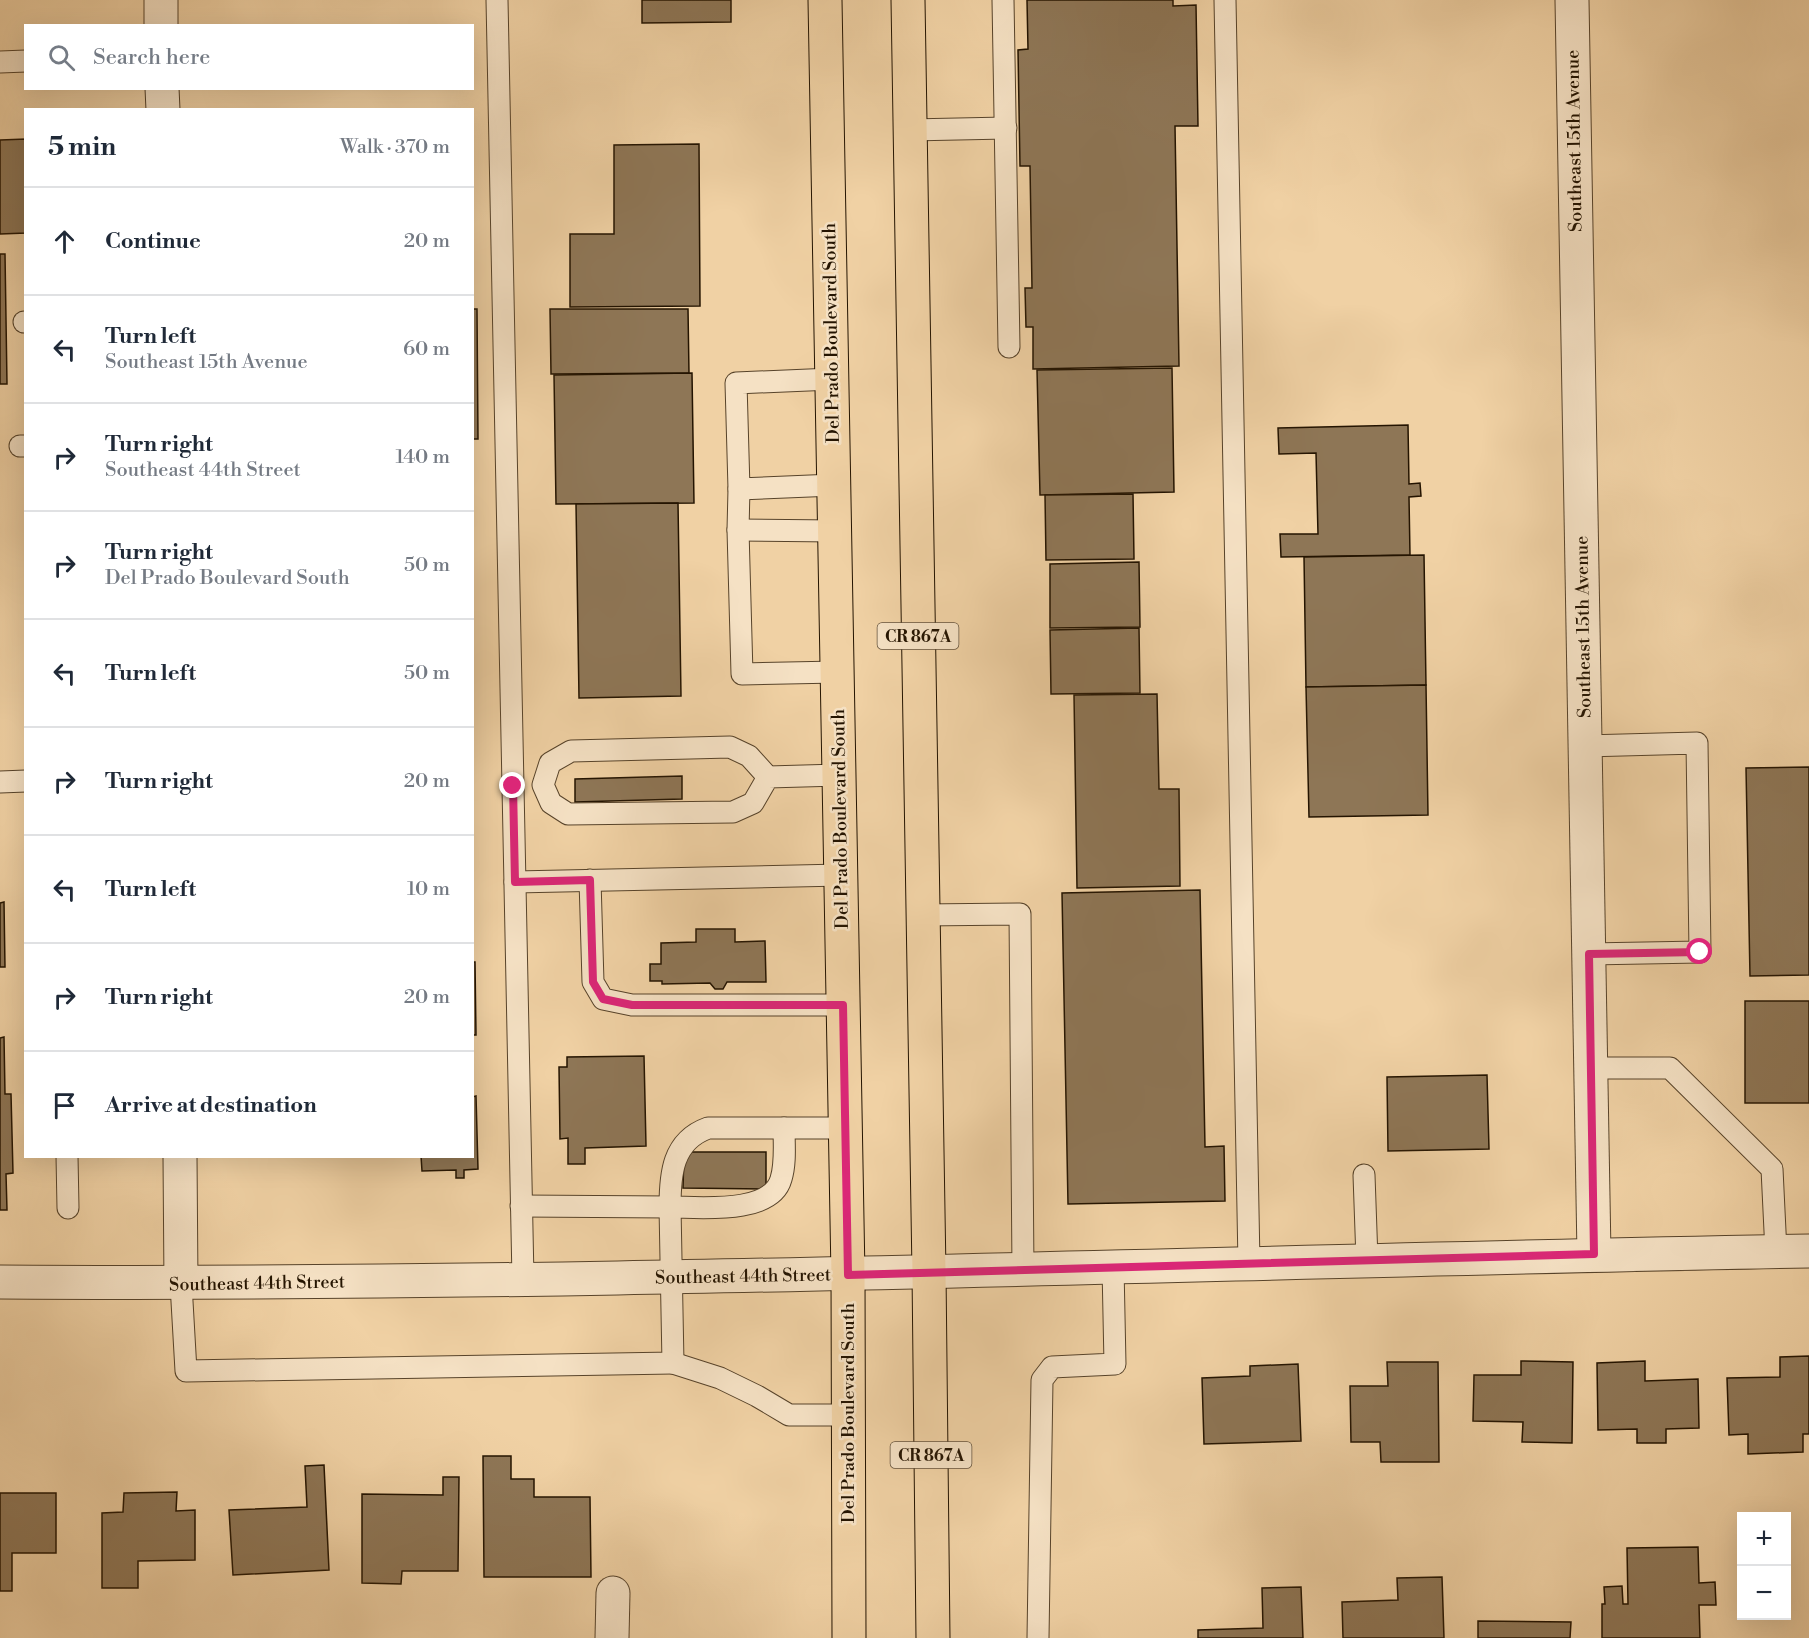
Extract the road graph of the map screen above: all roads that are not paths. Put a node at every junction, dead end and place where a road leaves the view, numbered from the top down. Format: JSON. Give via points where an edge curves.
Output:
{"nodes":[{"id":1,"x":161,"y":0,"type":"edge"},
{"id":2,"x":497,"y":0,"type":"edge"},
{"id":3,"x":825,"y":0,"type":"edge"},
{"id":4,"x":908,"y":0,"type":"edge"},
{"id":5,"x":1002,"y":0,"type":"edge"},
{"id":6,"x":1226,"y":0,"type":"edge"},
{"id":7,"x":1572,"y":0,"type":"edge"},
{"id":8,"x":161,"y":24,"type":"edge"},
{"id":9,"x":24,"y":61,"type":"edge"},
{"id":10,"x":0,"y":62,"type":"edge"},
{"id":11,"x":162,"y":90,"type":"edge"},
{"id":12,"x":163,"y":108,"type":"edge"},
{"id":13,"x":1006,"y":128,"type":"junction"},
{"id":14,"x":910,"y":130,"type":"junction"},
{"id":15,"x":1009,"y":347,"type":"dead end"},
{"id":16,"x":832,"y":379,"type":"junction"},
{"id":17,"x":834,"y":485,"type":"junction"},
{"id":18,"x":740,"y":489,"type":"junction"},
{"id":19,"x":738,"y":530,"type":"junction"},
{"id":20,"x":835,"y":531,"type":"junction"},
{"id":21,"x":837,"y":672,"type":"junction"},
{"id":22,"x":1585,"y":746,"type":"junction"},
{"id":23,"x":839,"y":775,"type":"junction"},
{"id":24,"x":768,"y":777,"type":"junction"},
{"id":25,"x":24,"y":781,"type":"edge"},
{"id":26,"x":0,"y":782,"type":"edge"},
{"id":27,"x":543,"y":785,"type":"junction"},
{"id":28,"x":513,"y":786,"type":"junction"},
{"id":29,"x":841,"y":875,"type":"junction"},
{"id":30,"x":590,"y":880,"type":"junction"},
{"id":31,"x":515,"y":882,"type":"junction"},
{"id":32,"x":922,"y":915,"type":"junction"},
{"id":33,"x":1589,"y":954,"type":"junction"},
{"id":34,"x":843,"y":1005,"type":"junction"},
{"id":35,"x":1591,"y":1068,"type":"junction"},
{"id":36,"x":784,"y":1128,"type":"junction"},
{"id":37,"x":845,"y":1128,"type":"junction"},
{"id":38,"x":66,"y":1158,"type":"edge"},
{"id":39,"x":180,"y":1158,"type":"edge"},
{"id":40,"x":1364,"y":1175,"type":"dead end"},
{"id":41,"x":521,"y":1206,"type":"junction"},
{"id":42,"x":670,"y":1207,"type":"junction"},
{"id":43,"x":68,"y":1208,"type":"dead end"},
{"id":44,"x":1809,"y":1251,"type":"edge"},
{"id":45,"x":1776,"y":1252,"type":"junction"},
{"id":46,"x":1594,"y":1254,"type":"junction"},
{"id":47,"x":1367,"y":1260,"type":"junction"},
{"id":48,"x":1249,"y":1263,"type":"junction"},
{"id":49,"x":1113,"y":1267,"type":"junction"},
{"id":50,"x":1023,"y":1270,"type":"junction"},
{"id":51,"x":928,"y":1272,"type":"junction"},
{"id":52,"x":848,"y":1275,"type":"junction"},
{"id":53,"x":672,"y":1277,"type":"junction"},
{"id":54,"x":523,"y":1280,"type":"junction"},
{"id":55,"x":0,"y":1282,"type":"edge"},
{"id":56,"x":182,"y":1284,"type":"junction"},
{"id":57,"x":673,"y":1363,"type":"junction"},
{"id":58,"x":848,"y":1415,"type":"junction"},
{"id":59,"x":614,"y":1593,"type":"dead end"},
{"id":60,"x":612,"y":1638,"type":"edge"},
{"id":61,"x":849,"y":1638,"type":"edge"},
{"id":62,"x":933,"y":1638,"type":"edge"},
{"id":63,"x":1038,"y":1638,"type":"edge"}],
"edges":[{"from":1,"to":8,"type":"street"},
{"from":2,"to":28,"type":"lane"},
{"from":3,"to":16,"type":"main road","name":"Del Prado Boulevard South"},
{"from":4,"to":14,"type":"main road","number":"CR 867A"},
{"from":5,"to":13,"type":"lane"},
{"from":6,"to":48,"type":"lane"},
{"from":7,"to":22,"type":"street","name":"Southeast 15th Avenue"},
{"from":9,"to":10,"type":"lane"},
{"from":11,"to":12,"type":"street"},
{"from":13,"to":14,"type":"lane"},
{"from":13,"to":15,"type":"lane"},
{"from":14,"to":32,"type":"main road","number":"CR 867A"},
{"from":16,"to":17,"type":"main road","name":"Del Prado Boulevard South"},
{"from":16,"to":18,"type":"lane","via":[[736,383]]},
{"from":17,"to":18,"type":"lane"},
{"from":17,"to":20,"type":"main road","name":"Del Prado Boulevard South"},
{"from":18,"to":19,"type":"lane"},
{"from":19,"to":20,"type":"lane"},
{"from":19,"to":21,"type":"lane","via":[[742,674]]},
{"from":20,"to":21,"type":"main road","name":"Del Prado Boulevard South"},
{"from":21,"to":23,"type":"main road","name":"Del Prado Boulevard South"},
{"from":22,"to":33,"type":"street","name":"Southeast 15th Avenue"},
{"from":22,"to":33,"type":"lane","via":[[1697,743],[1700,952]]},
{"from":23,"to":24,"type":"lane"},
{"from":23,"to":29,"type":"main road","name":"Del Prado Boulevard South"},
{"from":24,"to":27,"type":"lane","via":[[749,756],[730,747],[571,751],[550,763]]},
{"from":24,"to":27,"type":"lane","via":[[753,803],[733,812],[568,814],[551,803]]},
{"from":25,"to":26,"type":"lane"},
{"from":27,"to":28,"type":"lane"},
{"from":28,"to":31,"type":"lane"},
{"from":29,"to":30,"type":"lane"},
{"from":29,"to":34,"type":"main road","name":"Del Prado Boulevard South"},
{"from":30,"to":31,"type":"lane"},
{"from":30,"to":34,"type":"lane","via":[[593,982],[603,999],[632,1005]]},
{"from":31,"to":41,"type":"lane"},
{"from":32,"to":50,"type":"lane","via":[[1020,914]]},
{"from":32,"to":51,"type":"main road","number":"CR 867A"},
{"from":33,"to":35,"type":"street","name":"Southeast 15th Avenue"},
{"from":34,"to":37,"type":"main road","name":"Del Prado Boulevard South"},
{"from":35,"to":45,"type":"lane","via":[[1670,1068],[1772,1169]]},
{"from":35,"to":46,"type":"street","name":"Southeast 15th Avenue"},
{"from":36,"to":37,"type":"lane"},
{"from":36,"to":42,"type":"lane","via":[[699,1131],[680,1151],[673,1166]]},
{"from":36,"to":42,"type":"lane","via":[[781,1181],[773,1191],[741,1206]]},
{"from":37,"to":52,"type":"main road","name":"Del Prado Boulevard South"},
{"from":38,"to":43,"type":"lane"},
{"from":39,"to":56,"type":"street"},
{"from":40,"to":47,"type":"lane"},
{"from":41,"to":42,"type":"lane"},
{"from":41,"to":54,"type":"lane"},
{"from":42,"to":53,"type":"lane"},
{"from":44,"to":45,"type":"street","name":"Southeast 44th Street"},
{"from":45,"to":46,"type":"street","name":"Southeast 44th Street"},
{"from":46,"to":47,"type":"street","name":"Southeast 44th Street"},
{"from":47,"to":48,"type":"street","name":"Southeast 44th Street"},
{"from":48,"to":49,"type":"street","name":"Southeast 44th Street"},
{"from":49,"to":50,"type":"street","name":"Southeast 44th Street"},
{"from":49,"to":63,"type":"lane","via":[[1115,1364],[1052,1367],[1042,1380]]},
{"from":50,"to":51,"type":"street","name":"Southeast 44th Street"},
{"from":51,"to":52,"type":"street","name":"Southeast 44th Street"},
{"from":51,"to":62,"type":"main road","number":"CR 867A"},
{"from":52,"to":53,"type":"street","name":"Southeast 44th Street"},
{"from":52,"to":58,"type":"main road","name":"Del Prado Boulevard South"},
{"from":53,"to":54,"type":"street","name":"Southeast 44th Street"},
{"from":53,"to":57,"type":"lane"},
{"from":54,"to":56,"type":"street","name":"Southeast 44th Street"},
{"from":55,"to":56,"type":"street","name":"Southeast 44th Street"},
{"from":56,"to":57,"type":"lane","via":[[186,1371]]},
{"from":57,"to":58,"type":"lane","via":[[720,1378],[789,1415]]},
{"from":58,"to":61,"type":"main road","name":"Del Prado Boulevard South"},
{"from":59,"to":60,"type":"street"}]}
